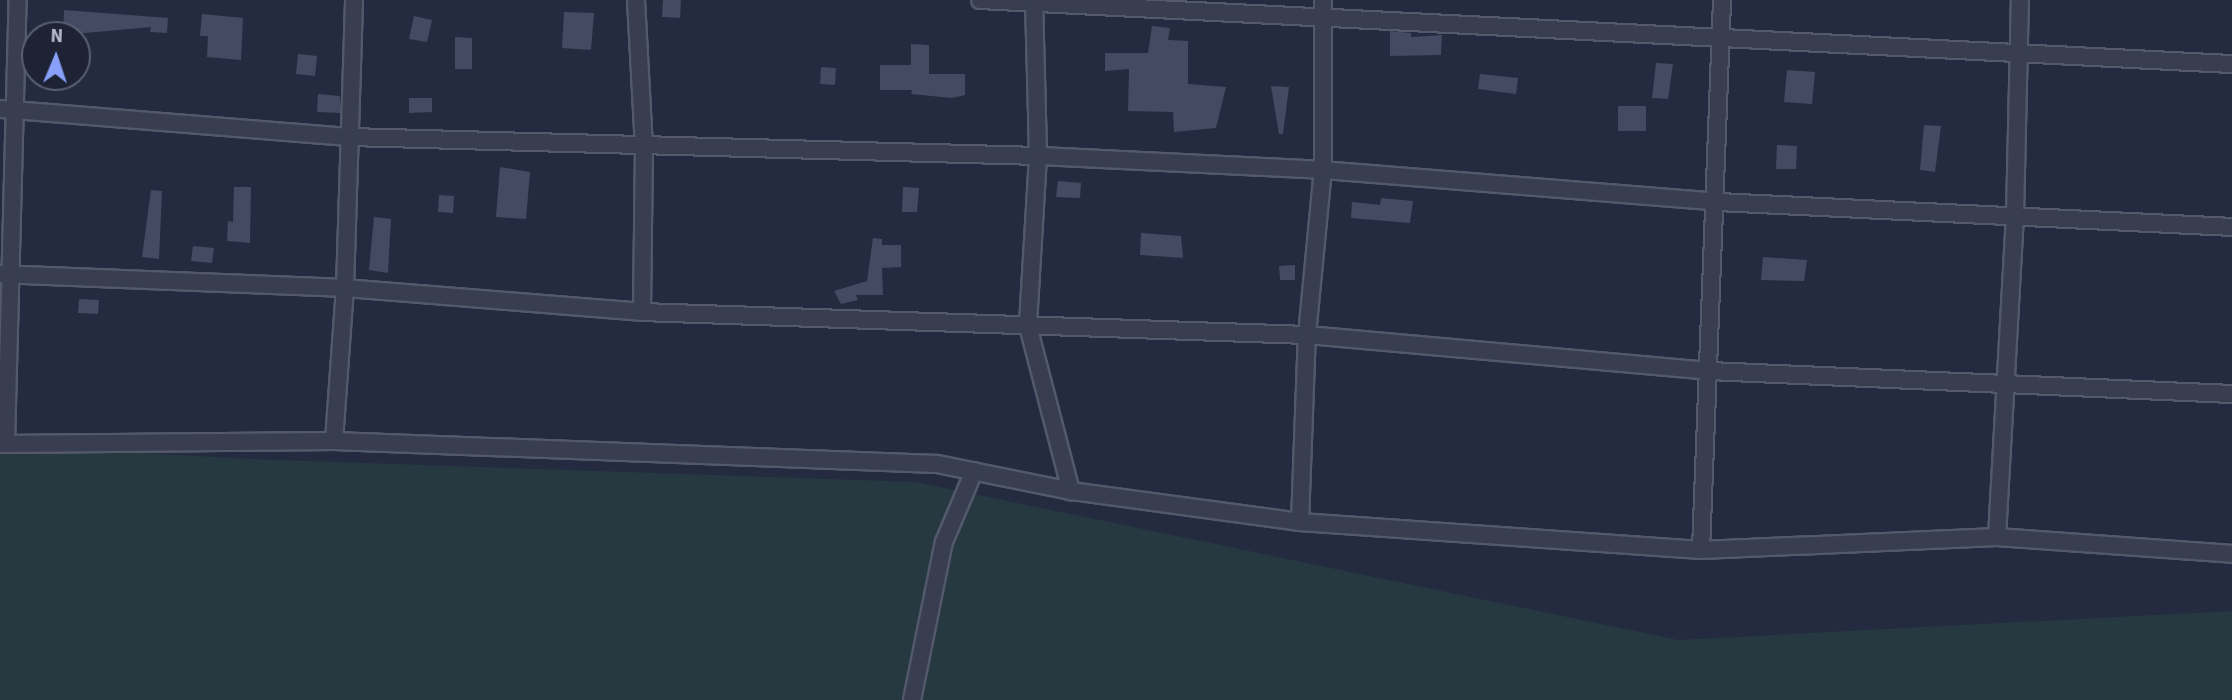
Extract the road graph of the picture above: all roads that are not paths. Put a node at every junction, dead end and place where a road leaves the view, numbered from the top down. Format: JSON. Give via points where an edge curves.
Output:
{"nodes":[{"id":1,"x":18,"y":0,"type":"edge"},
{"id":2,"x":354,"y":0,"type":"edge"},
{"id":3,"x":636,"y":0,"type":"edge"},
{"id":4,"x":980,"y":0,"type":"edge"},
{"id":5,"x":1323,"y":0,"type":"edge"},
{"id":6,"x":1722,"y":0,"type":"edge"},
{"id":7,"x":2020,"y":0,"type":"edge"},
{"id":8,"x":1034,"y":2,"type":"edge"},
{"id":9,"x":1321,"y":18,"type":"junction"},
{"id":10,"x":1718,"y":38,"type":"junction"},
{"id":11,"x":2016,"y":53,"type":"junction"},
{"id":12,"x":2232,"y":64,"type":"edge"},
{"id":13,"x":7,"y":110,"type":"edge"},
{"id":14,"x":351,"y":137,"type":"junction"},
{"id":15,"x":644,"y":146,"type":"junction"},
{"id":16,"x":1038,"y":156,"type":"junction"},
{"id":17,"x":1323,"y":170,"type":"junction"},
{"id":18,"x":1717,"y":202,"type":"junction"},
{"id":19,"x":2015,"y":216,"type":"junction"},
{"id":20,"x":2232,"y":227,"type":"edge"},
{"id":21,"x":6,"y":275,"type":"edge"},
{"id":22,"x":345,"y":288,"type":"junction"},
{"id":23,"x":642,"y":312,"type":"junction"},
{"id":24,"x":1028,"y":326,"type":"junction"},
{"id":25,"x":1307,"y":335,"type":"junction"},
{"id":26,"x":1709,"y":371,"type":"junction"},
{"id":27,"x":2007,"y":385,"type":"junction"},
{"id":28,"x":2232,"y":394,"type":"edge"},
{"id":29,"x":334,"y":441,"type":"junction"},
{"id":30,"x":3,"y":444,"type":"edge"},
{"id":31,"x":974,"y":471,"type":"junction"},
{"id":32,"x":1071,"y":491,"type":"junction"},
{"id":33,"x":1300,"y":522,"type":"junction"},
{"id":34,"x":1997,"y":537,"type":"junction"},
{"id":35,"x":1701,"y":550,"type":"junction"},
{"id":36,"x":2232,"y":554,"type":"edge"},
{"id":37,"x":912,"y":700,"type":"edge"}],
"edges":[{"from":1,"to":13,"type":"street"},
{"from":2,"to":14,"type":"street"},
{"from":3,"to":15,"type":"street"},
{"from":4,"to":8,"type":"street"},
{"from":5,"to":9,"type":"street"},
{"from":6,"to":10,"type":"street"},
{"from":7,"to":11,"type":"street"},
{"from":8,"to":9,"type":"street"},
{"from":8,"to":16,"type":"street"},
{"from":9,"to":10,"type":"street"},
{"from":9,"to":17,"type":"street"},
{"from":10,"to":11,"type":"street"},
{"from":10,"to":18,"type":"street"},
{"from":11,"to":12,"type":"street"},
{"from":11,"to":19,"type":"street"},
{"from":13,"to":14,"type":"street"},
{"from":13,"to":21,"type":"street"},
{"from":14,"to":15,"type":"street"},
{"from":14,"to":22,"type":"street"},
{"from":15,"to":16,"type":"street"},
{"from":15,"to":23,"type":"street"},
{"from":16,"to":17,"type":"street"},
{"from":16,"to":24,"type":"street"},
{"from":17,"to":18,"type":"street"},
{"from":17,"to":25,"type":"street"},
{"from":18,"to":19,"type":"street"},
{"from":18,"to":26,"type":"street"},
{"from":19,"to":20,"type":"street"},
{"from":19,"to":27,"type":"street"},
{"from":21,"to":22,"type":"street"},
{"from":21,"to":30,"type":"street"},
{"from":22,"to":23,"type":"street"},
{"from":22,"to":29,"type":"street"},
{"from":23,"to":24,"type":"street"},
{"from":24,"to":25,"type":"street"},
{"from":24,"to":32,"type":"street"},
{"from":25,"to":26,"type":"street"},
{"from":25,"to":33,"type":"street"},
{"from":26,"to":27,"type":"street"},
{"from":26,"to":35,"type":"street"},
{"from":27,"to":28,"type":"street"},
{"from":27,"to":34,"type":"street"},
{"from":29,"to":30,"type":"street"},
{"from":29,"to":31,"type":"street","via":[[937,464]]},
{"from":31,"to":32,"type":"street"},
{"from":31,"to":37,"type":"street","via":[[944,542]]},
{"from":32,"to":33,"type":"street"},
{"from":33,"to":35,"type":"street"},
{"from":34,"to":35,"type":"street"},
{"from":34,"to":36,"type":"street"}]}
